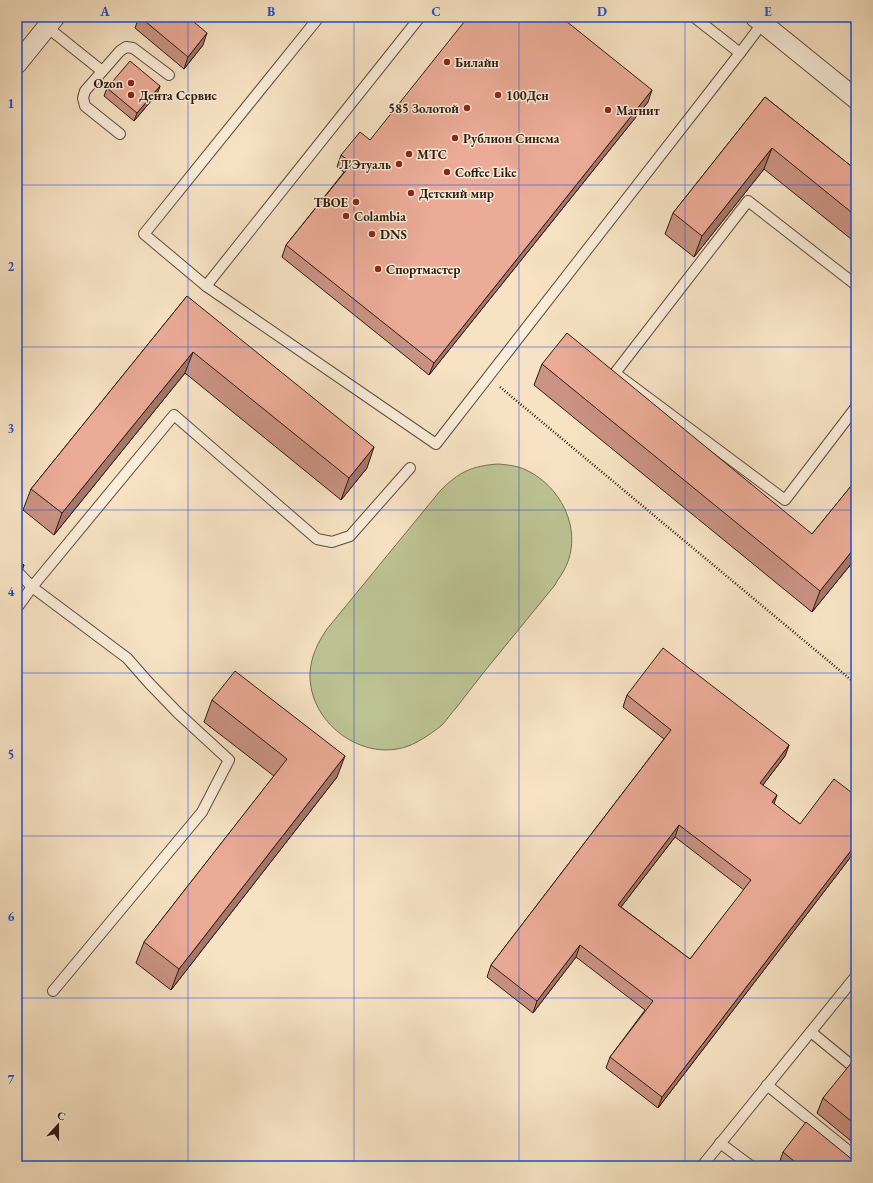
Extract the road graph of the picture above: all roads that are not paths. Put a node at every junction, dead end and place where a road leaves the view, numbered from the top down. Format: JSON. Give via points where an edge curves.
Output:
{"nodes":[{"id":1,"x":319,"y":17,"type":"edge"},
{"id":2,"x":420,"y":17,"type":"edge"},
{"id":3,"x":694,"y":17,"type":"edge"},
{"id":4,"x":762,"y":19,"type":"edge"},
{"id":5,"x":51,"y":22,"type":"edge"},
{"id":6,"x":740,"y":53,"type":"junction"},
{"id":7,"x":17,"y":64,"type":"edge"},
{"id":8,"x":102,"y":71,"type":"junction"},
{"id":9,"x":169,"y":75,"type":"dead end"},
{"id":10,"x":856,"y":99,"type":"edge"},
{"id":11,"x":120,"y":134,"type":"dead end"},
{"id":12,"x":856,"y":285,"type":"edge"},
{"id":13,"x":206,"y":286,"type":"junction"},
{"id":14,"x":856,"y":407,"type":"edge"},
{"id":15,"x":410,"y":468,"type":"dead end"},
{"id":16,"x":17,"y":571,"type":"edge"},
{"id":17,"x":32,"y":587,"type":"junction"},
{"id":18,"x":17,"y":608,"type":"edge"},
{"id":19,"x":854,"y":983,"type":"edge"},
{"id":20,"x":53,"y":991,"type":"dead end"},
{"id":21,"x":811,"y":1032,"type":"junction"},
{"id":22,"x":856,"y":1069,"type":"edge"},
{"id":23,"x":767,"y":1085,"type":"junction"},
{"id":24,"x":720,"y":1143,"type":"junction"},
{"id":25,"x":856,"y":1157,"type":"edge"},
{"id":26,"x":702,"y":1166,"type":"edge"},
{"id":27,"x":751,"y":1166,"type":"edge"}],
"edges":[{"from":1,"to":13,"type":"lane","via":[[144,234]]},
{"from":2,"to":13,"type":"lane"},
{"from":3,"to":6,"type":"lane"},
{"from":4,"to":6,"type":"lane"},
{"from":4,"to":10,"type":"street"},
{"from":5,"to":7,"type":"street"},
{"from":5,"to":8,"type":"lane"},
{"from":6,"to":13,"type":"lane","via":[[436,444]]},
{"from":8,"to":9,"type":"lane","via":[[126,47],[133,48]]},
{"from":8,"to":11,"type":"lane","via":[[85,91],[85,106]]},
{"from":12,"to":14,"type":"lane","via":[[748,201],[615,373],[785,500]]},
{"from":15,"to":17,"type":"lane","via":[[350,536],[332,542],[317,538],[174,415]]},
{"from":16,"to":17,"type":"lane"},
{"from":17,"to":18,"type":"lane"},
{"from":17,"to":20,"type":"lane","via":[[127,658],[178,713],[229,760],[202,812]]},
{"from":19,"to":21,"type":"lane"},
{"from":21,"to":22,"type":"lane"},
{"from":21,"to":23,"type":"lane"},
{"from":23,"to":24,"type":"lane"},
{"from":23,"to":25,"type":"lane"},
{"from":24,"to":26,"type":"lane"},
{"from":24,"to":27,"type":"lane"}]}
